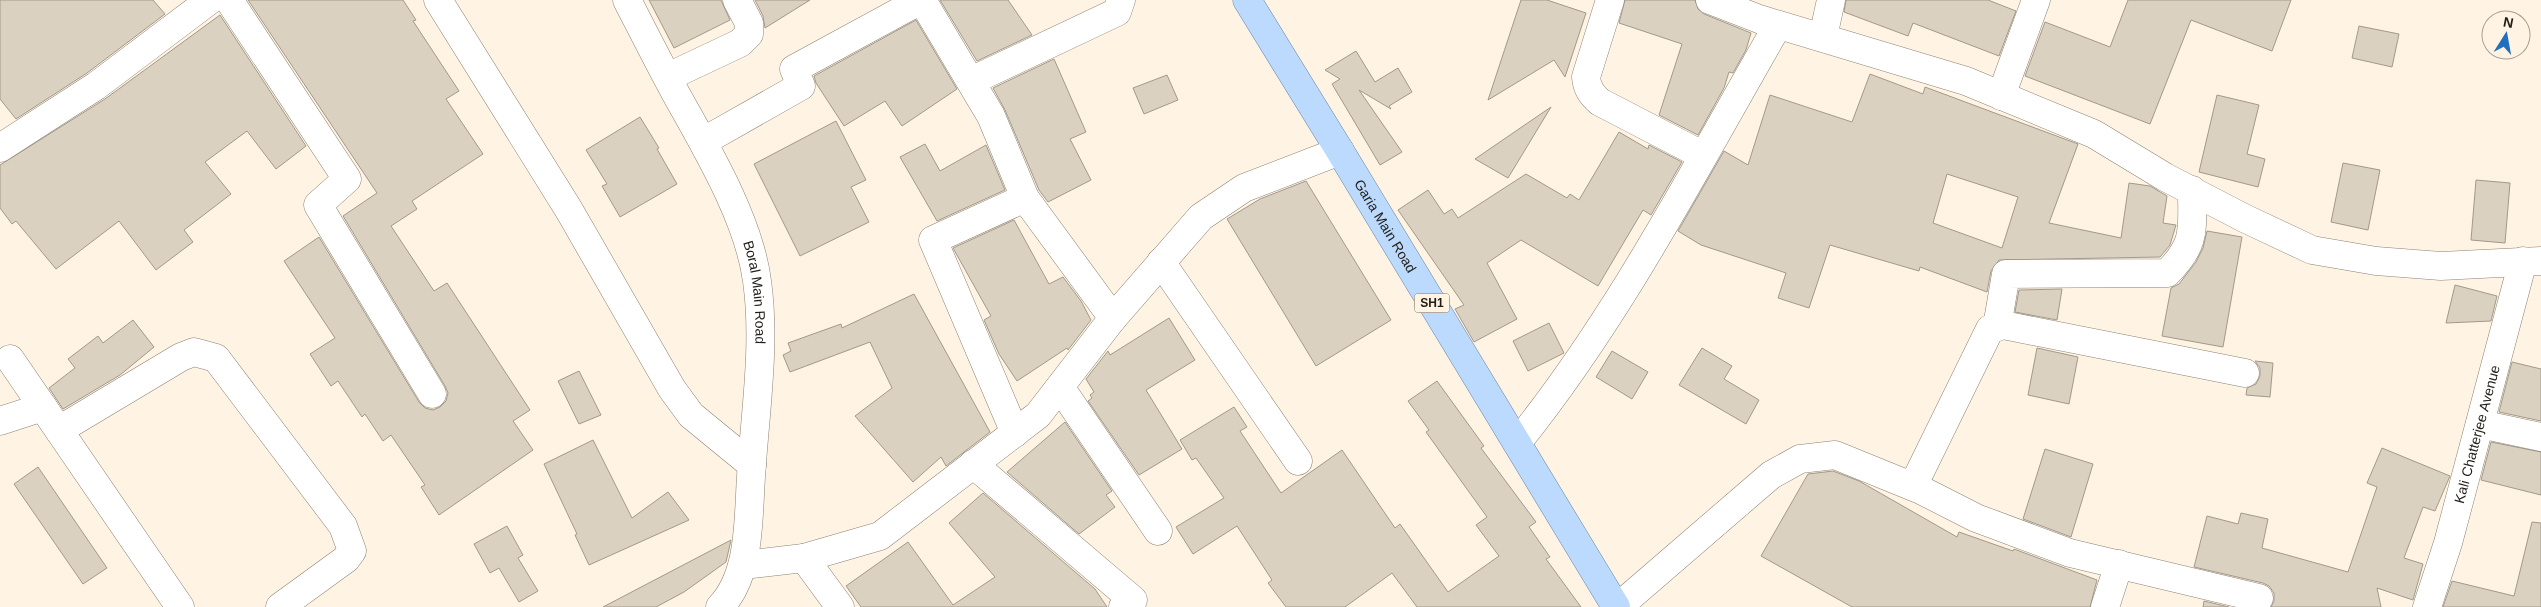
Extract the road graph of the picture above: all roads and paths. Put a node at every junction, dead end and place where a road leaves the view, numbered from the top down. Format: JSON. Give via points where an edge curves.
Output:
{"nodes":[{"id":1,"x":210,"y":0,"type":"edge"},
{"id":2,"x":229,"y":0,"type":"edge"},
{"id":3,"x":438,"y":0,"type":"edge"},
{"id":4,"x":626,"y":0,"type":"edge"},
{"id":5,"x":736,"y":0,"type":"edge"},
{"id":6,"x":921,"y":0,"type":"edge"},
{"id":7,"x":1121,"y":0,"type":"edge"},
{"id":8,"x":1246,"y":0,"type":"edge"},
{"id":9,"x":1610,"y":0,"type":"edge"},
{"id":10,"x":1710,"y":0,"type":"edge"},
{"id":11,"x":1831,"y":0,"type":"edge"},
{"id":12,"x":2036,"y":0,"type":"edge"},
{"id":13,"x":1778,"y":25,"type":"junction"},
{"id":14,"x":1823,"y":37,"type":"junction"},
{"id":15,"x":668,"y":77,"type":"junction"},
{"id":16,"x":971,"y":81,"type":"junction"},
{"id":17,"x":2001,"y":96,"type":"junction"},
{"id":18,"x":704,"y":141,"type":"junction"},
{"id":19,"x":0,"y":148,"type":"edge"},
{"id":20,"x":1340,"y":151,"type":"junction"},
{"id":21,"x":1702,"y":155,"type":"junction"},
{"id":22,"x":2192,"y":190,"type":"junction"},
{"id":23,"x":1025,"y":198,"type":"junction"},
{"id":24,"x":2532,"y":261,"type":"edge"},
{"id":25,"x":1161,"y":262,"type":"junction"},
{"id":26,"x":1113,"y":318,"type":"junction"},
{"id":27,"x":1997,"y":326,"type":"junction"},
{"id":28,"x":10,"y":359,"type":"dead end"},
{"id":29,"x":2246,"y":373,"type":"dead end"},
{"id":30,"x":1060,"y":387,"type":"junction"},
{"id":31,"x":432,"y":394,"type":"dead end"},
{"id":32,"x":43,"y":407,"type":"junction"},
{"id":33,"x":0,"y":421,"type":"edge"},
{"id":34,"x":2480,"y":424,"type":"junction"},
{"id":35,"x":59,"y":430,"type":"junction"},
{"id":36,"x":1015,"y":433,"type":"junction"},
{"id":37,"x":2541,"y":437,"type":"edge"},
{"id":38,"x":1517,"y":443,"type":"junction"},
{"id":39,"x":1298,"y":461,"type":"dead end"},
{"id":40,"x":974,"y":464,"type":"junction"},
{"id":41,"x":752,"y":465,"type":"junction"},
{"id":42,"x":1913,"y":486,"type":"junction"},
{"id":43,"x":1158,"y":531,"type":"dead end"},
{"id":44,"x":804,"y":558,"type":"junction"},
{"id":45,"x":2119,"y":564,"type":"junction"},
{"id":46,"x":742,"y":565,"type":"junction"},
{"id":47,"x":2259,"y":598,"type":"dead end"},
{"id":48,"x":180,"y":607,"type":"edge"},
{"id":49,"x":280,"y":607,"type":"edge"},
{"id":50,"x":720,"y":607,"type":"edge"},
{"id":51,"x":840,"y":607,"type":"edge"},
{"id":52,"x":1123,"y":607,"type":"edge"},
{"id":53,"x":1617,"y":607,"type":"edge"},
{"id":54,"x":2105,"y":607,"type":"edge"},
{"id":55,"x":2428,"y":607,"type":"edge"}],
"edges":[{"from":1,"to":19,"type":"street","via":[[96,86]]},
{"from":2,"to":31,"type":"street","via":[[347,180],[318,205]]},
{"from":3,"to":41,"type":"street","via":[[570,210],[672,388],[691,415]]},
{"from":4,"to":15,"type":"street","name":"Boral Main Road"},
{"from":5,"to":15,"type":"street","via":[[749,23],[749,34],[740,43]]},
{"from":6,"to":16,"type":"street"},
{"from":6,"to":18,"type":"street","via":[[794,69],[801,86]]},
{"from":7,"to":16,"type":"street","via":[[1117,12]]},
{"from":8,"to":20,"type":"main road","name":"Garia Main Road","number":"SH1"},
{"from":9,"to":21,"type":"street","via":[[1586,77],[1592,95]]},
{"from":10,"to":13,"type":"street"},
{"from":11,"to":14,"type":"street"},
{"from":12,"to":17,"type":"street"},
{"from":13,"to":14,"type":"street"},
{"from":13,"to":21,"type":"street"},
{"from":14,"to":17,"type":"street"},
{"from":15,"to":18,"type":"street","name":"Boral Main Road"},
{"from":16,"to":23,"type":"street","via":[[991,116]]},
{"from":17,"to":22,"type":"street","via":[[2094,134]]},
{"from":18,"to":41,"type":"street","name":"Boral Main Road","via":[[743,226],[757,280],[760,340]]},
{"from":20,"to":25,"type":"street","via":[[1244,188],[1201,217]]},
{"from":20,"to":38,"type":"main road","name":"Garia Main Road","number":"SH1"},
{"from":21,"to":38,"type":"street","via":[[1608,317]]},
{"from":22,"to":24,"type":"street","via":[[2312,250],[2376,261],[2441,266]]},
{"from":22,"to":27,"type":"street","via":[[2192,237],[2167,273],[2006,274]]},
{"from":23,"to":26,"type":"street"},
{"from":23,"to":36,"type":"street","via":[[933,240]]},
{"from":24,"to":34,"type":"street","name":"Kali Chatterjee Avenue"},
{"from":25,"to":26,"type":"street"},
{"from":25,"to":39,"type":"street"},
{"from":26,"to":30,"type":"street"},
{"from":27,"to":29,"type":"street"},
{"from":27,"to":42,"type":"street","via":[[1990,329]]},
{"from":28,"to":32,"type":"street"},
{"from":30,"to":36,"type":"street","via":[[1038,415]]},
{"from":30,"to":43,"type":"street"},
{"from":32,"to":33,"type":"street"},
{"from":32,"to":35,"type":"street"},
{"from":34,"to":37,"type":"street"},
{"from":34,"to":55,"type":"street","name":"Kali Chatterjee Avenue"},
{"from":35,"to":48,"type":"street"},
{"from":35,"to":49,"type":"street","via":[[181,357],[194,352],[216,358],[343,526],[350,542],[352,551],[346,559]]},
{"from":36,"to":40,"type":"street"},
{"from":38,"to":53,"type":"main road","name":"Garia Main Road","number":"SH1"},
{"from":40,"to":44,"type":"street","via":[[880,536]]},
{"from":40,"to":52,"type":"street","via":[[1133,600]]},
{"from":41,"to":46,"type":"street","name":"Boral Main Road"},
{"from":42,"to":45,"type":"street","via":[[1976,518],[2070,553]]},
{"from":42,"to":53,"type":"street","via":[[1834,455],[1800,459],[1771,475]]},
{"from":44,"to":46,"type":"street"},
{"from":44,"to":51,"type":"street"},
{"from":45,"to":47,"type":"street"},
{"from":45,"to":54,"type":"street"},
{"from":46,"to":50,"type":"street","name":"Boral Main Road"}]}
